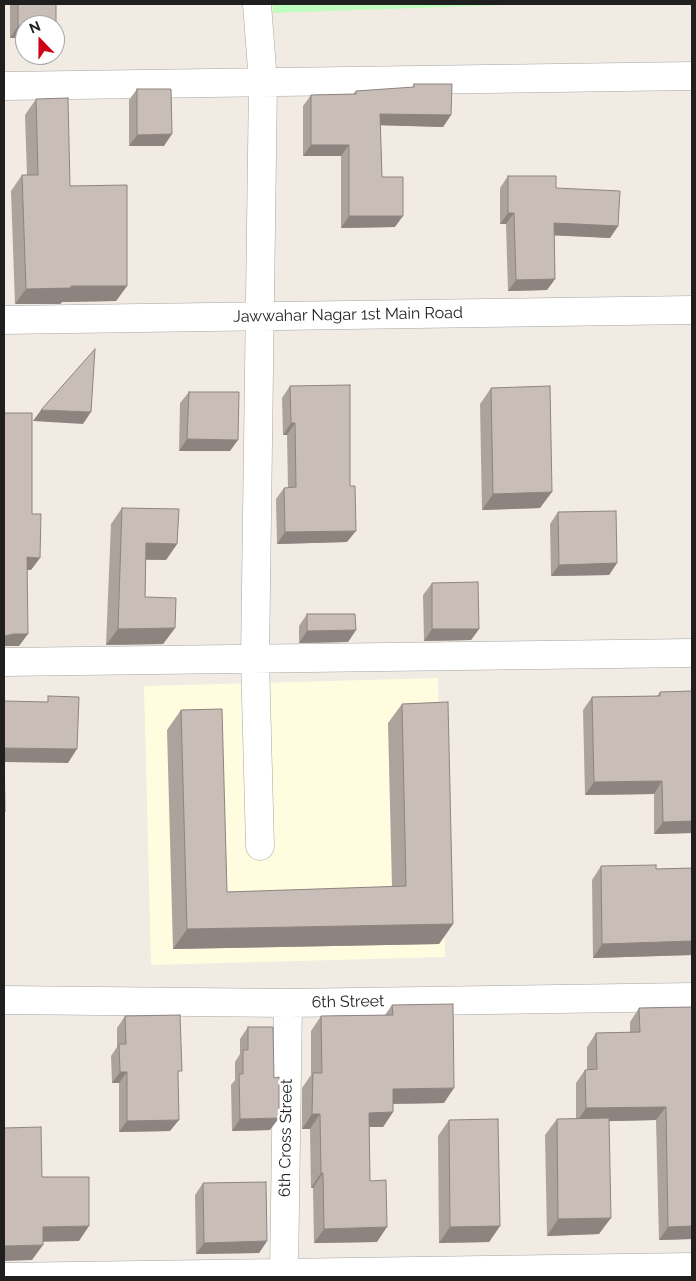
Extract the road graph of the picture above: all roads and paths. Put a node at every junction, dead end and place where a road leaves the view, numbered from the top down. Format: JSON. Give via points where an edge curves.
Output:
{"nodes":[{"id":1,"x":257,"y":4,"type":"edge"},
{"id":2,"x":692,"y":76,"type":"edge"},
{"id":3,"x":262,"y":82,"type":"junction"},
{"id":4,"x":4,"y":86,"type":"edge"},
{"id":5,"x":692,"y":310,"type":"edge"},
{"id":6,"x":259,"y":317,"type":"junction"},
{"id":7,"x":4,"y":320,"type":"edge"},
{"id":8,"x":692,"y":653,"type":"edge"},
{"id":9,"x":255,"y":659,"type":"junction"},
{"id":10,"x":4,"y":662,"type":"edge"},
{"id":11,"x":260,"y":846,"type":"dead end"},
{"id":12,"x":692,"y":997,"type":"edge"},
{"id":13,"x":4,"y":1000,"type":"edge"},
{"id":14,"x":288,"y":1003,"type":"junction"},
{"id":15,"x":692,"y":1267,"type":"edge"},
{"id":16,"x":284,"y":1273,"type":"junction"},
{"id":17,"x":4,"y":1277,"type":"edge"}],
"edges":[{"from":1,"to":3,"type":"street"},
{"from":2,"to":3,"type":"street"},
{"from":3,"to":4,"type":"street"},
{"from":3,"to":6,"type":"street"},
{"from":5,"to":6,"type":"street","name":"Jawwahar Nagar 1st Main Road"},
{"from":6,"to":7,"type":"street","name":"Jawwahar Nagar 1st Main Road"},
{"from":6,"to":9,"type":"street"},
{"from":8,"to":9,"type":"street"},
{"from":9,"to":10,"type":"street"},
{"from":9,"to":11,"type":"street"},
{"from":12,"to":14,"type":"street","name":"6th Street"},
{"from":13,"to":14,"type":"street","name":"6th Street"},
{"from":14,"to":16,"type":"street","name":"6th Cross Street"},
{"from":15,"to":16,"type":"street"},
{"from":16,"to":17,"type":"street"}]}
